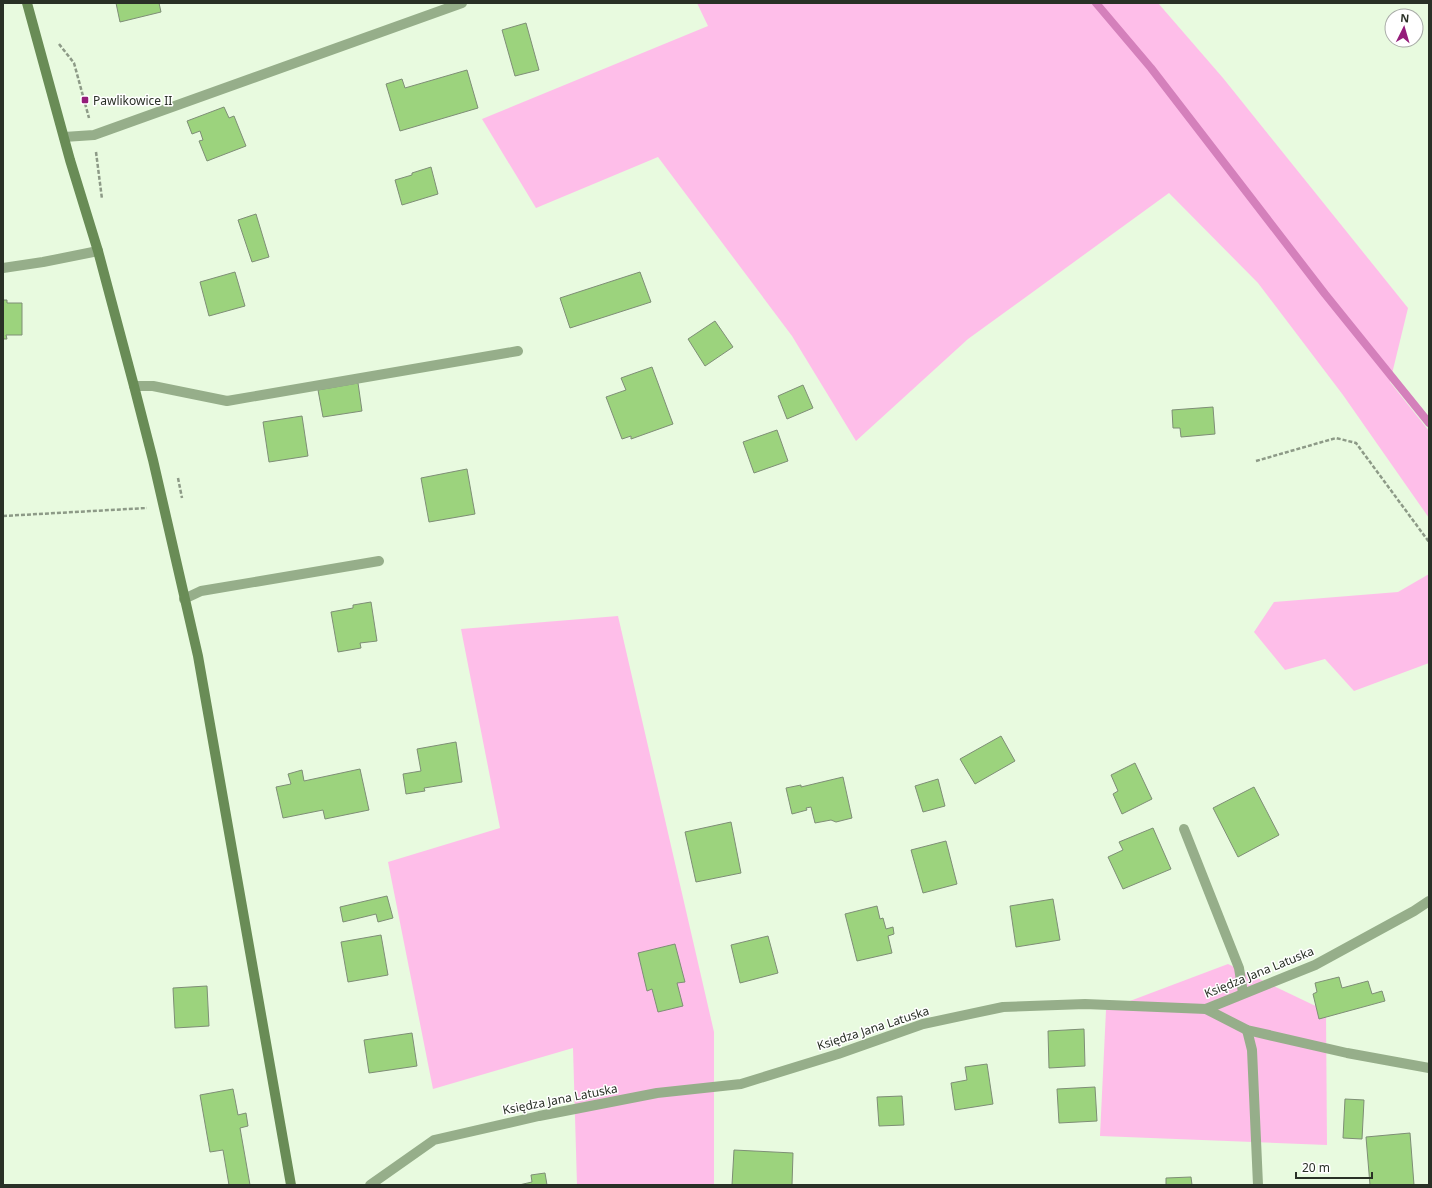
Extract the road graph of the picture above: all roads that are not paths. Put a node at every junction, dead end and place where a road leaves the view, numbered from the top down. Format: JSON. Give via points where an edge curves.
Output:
{"nodes":[{"id":1,"x":27,"y":3,"type":"edge"},
{"id":2,"x":462,"y":3,"type":"edge"},
{"id":3,"x":64,"y":138,"type":"junction"},
{"id":4,"x":98,"y":251,"type":"junction"},
{"id":5,"x":3,"y":268,"type":"edge"},
{"id":6,"x":518,"y":351,"type":"dead end"},
{"id":7,"x":134,"y":386,"type":"junction"},
{"id":8,"x":379,"y":561,"type":"dead end"},
{"id":9,"x":184,"y":599,"type":"junction"},
{"id":10,"x":1184,"y":828,"type":"dead end"},
{"id":11,"x":1429,"y":901,"type":"edge"},
{"id":12,"x":1243,"y":993,"type":"junction"},
{"id":13,"x":1206,"y":1009,"type":"junction"},
{"id":14,"x":1247,"y":1030,"type":"junction"},
{"id":15,"x":1429,"y":1068,"type":"edge"},
{"id":16,"x":291,"y":1185,"type":"edge"},
{"id":17,"x":370,"y":1185,"type":"edge"},
{"id":18,"x":1258,"y":1185,"type":"edge"}],
"edges":[{"from":1,"to":3,"type":"main road"},
{"from":2,"to":3,"type":"street","via":[[94,135]]},
{"from":3,"to":4,"type":"main road"},
{"from":4,"to":5,"type":"street"},
{"from":4,"to":7,"type":"main road"},
{"from":6,"to":7,"type":"street","via":[[227,401],[153,386]]},
{"from":7,"to":9,"type":"main road"},
{"from":8,"to":9,"type":"street","via":[[201,591]]},
{"from":9,"to":16,"type":"main road","via":[[198,656]]},
{"from":10,"to":12,"type":"street","via":[[1239,968]]},
{"from":11,"to":12,"type":"street","name":"Księdza Jana Latuska","via":[[1315,965]]},
{"from":12,"to":13,"type":"street","name":"Księdza Jana Latuska"},
{"from":13,"to":14,"type":"street"},
{"from":13,"to":17,"type":"street","name":"Księdza Jana Latuska","via":[[1084,1004],[1003,1006],[923,1024],[741,1084],[657,1093],[434,1140]]},
{"from":14,"to":15,"type":"street","via":[[1347,1053]]},
{"from":14,"to":18,"type":"street","via":[[1252,1050]]}]}
